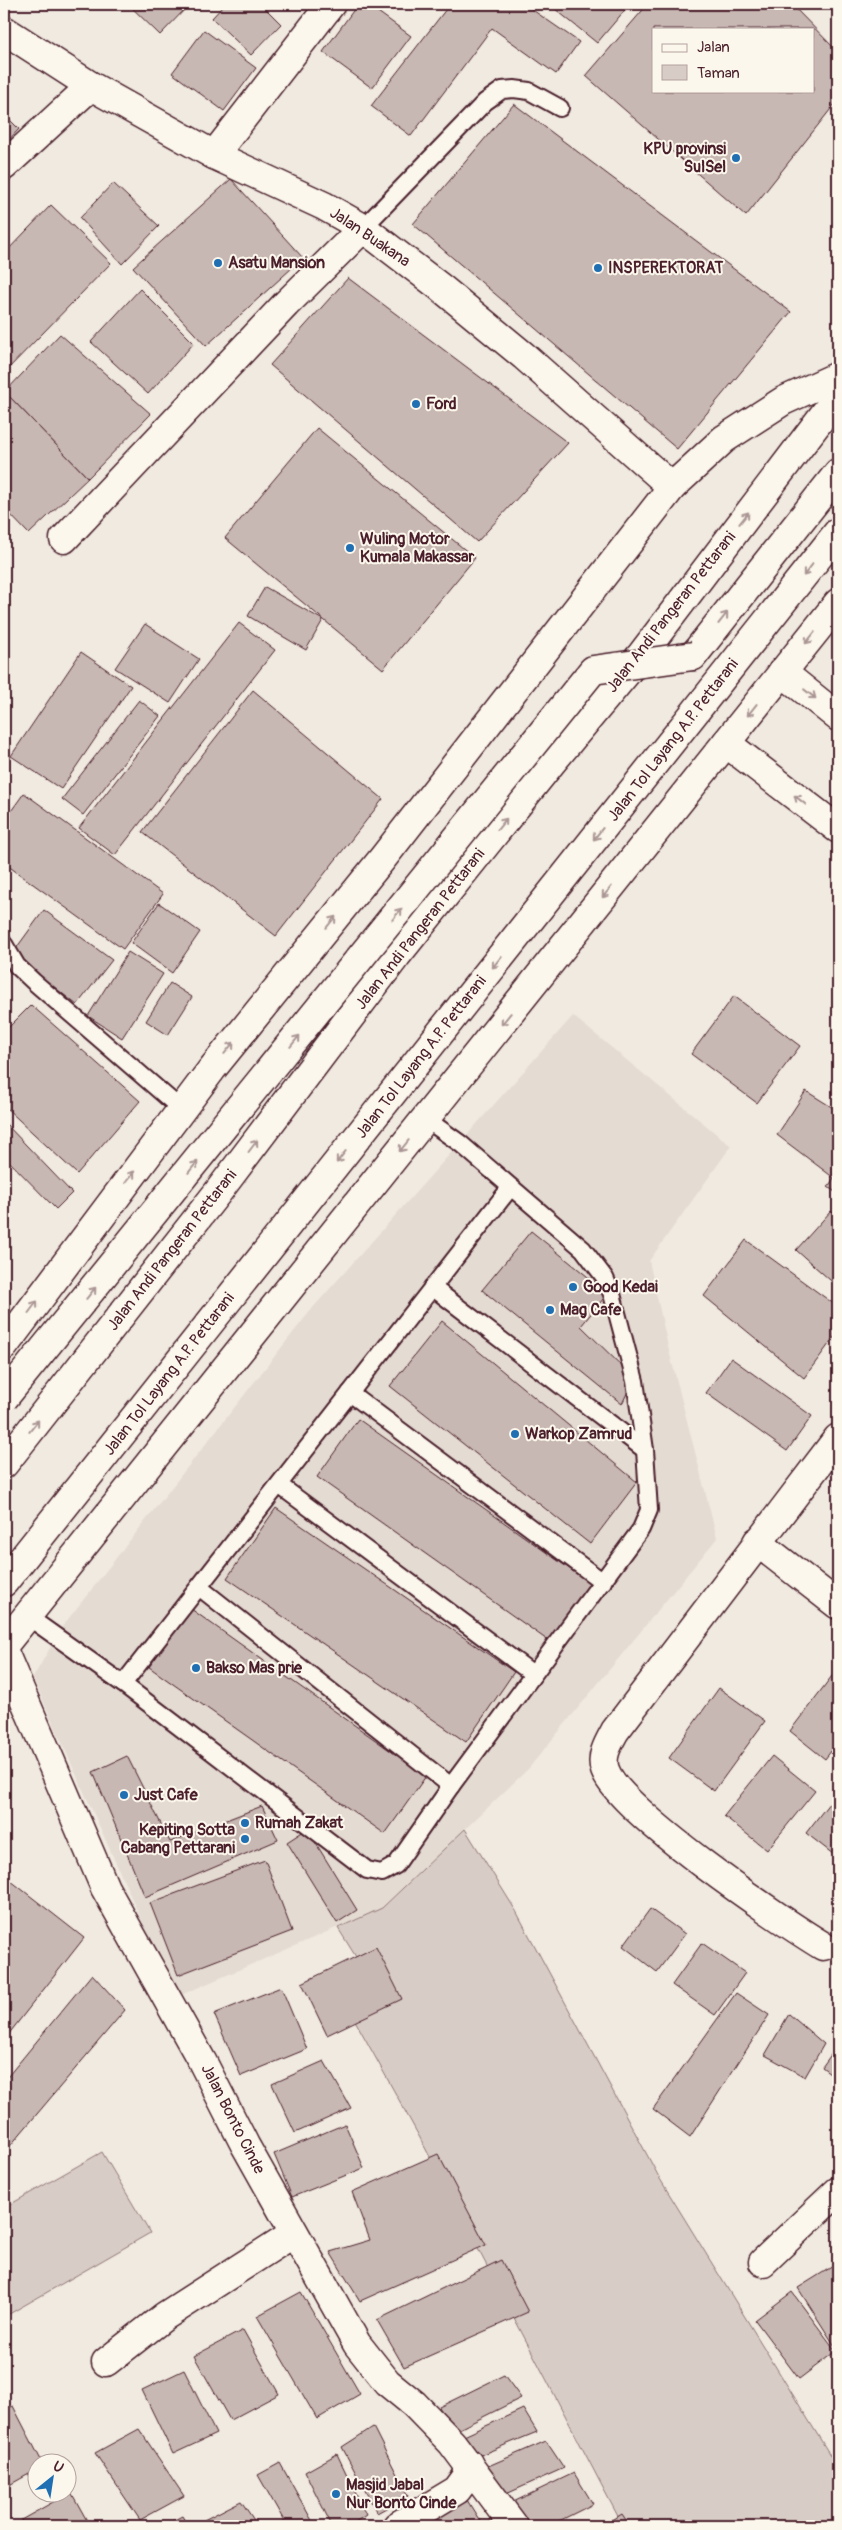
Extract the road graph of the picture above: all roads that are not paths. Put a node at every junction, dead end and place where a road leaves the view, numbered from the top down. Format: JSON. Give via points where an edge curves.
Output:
{"nodes":[{"id":1,"x":331,"y":4,"type":"edge"},
{"id":2,"x":4,"y":30,"type":"edge"},
{"id":3,"x":91,"y":86,"type":"junction"},
{"id":4,"x":560,"y":108,"type":"dead end"},
{"id":5,"x":214,"y":155,"type":"junction"},
{"id":6,"x":4,"y":166,"type":"edge"},
{"id":7,"x":363,"y":228,"type":"junction"},
{"id":8,"x":838,"y":376,"type":"edge"},
{"id":9,"x":838,"y":396,"type":"edge"},
{"id":10,"x":838,"y":473,"type":"edge"},
{"id":11,"x":672,"y":487,"type":"junction"},
{"id":12,"x":838,"y":532,"type":"edge"},
{"id":13,"x":64,"y":539,"type":"dead end"},
{"id":14,"x":838,"y":603,"type":"edge"},
{"id":15,"x":782,"y":672,"type":"junction"},
{"id":16,"x":838,"y":716,"type":"edge"},
{"id":17,"x":726,"y":743,"type":"junction"},
{"id":18,"x":838,"y":829,"type":"edge"},
{"id":19,"x":4,"y":944,"type":"edge"},
{"id":20,"x":182,"y":1110,"type":"junction"},
{"id":21,"x":426,"y":1119,"type":"junction"},
{"id":22,"x":510,"y":1188,"type":"junction"},
{"id":23,"x":432,"y":1287,"type":"junction"},
{"id":24,"x":4,"y":1346,"type":"edge"},
{"id":25,"x":350,"y":1393,"type":"junction"},
{"id":26,"x":4,"y":1398,"type":"edge"},
{"id":27,"x":838,"y":1438,"type":"edge"},
{"id":28,"x":645,"y":1450,"type":"junction"},
{"id":29,"x":4,"y":1464,"type":"edge"},
{"id":30,"x":279,"y":1485,"type":"junction"},
{"id":31,"x":758,"y":1542,"type":"junction"},
{"id":32,"x":4,"y":1582,"type":"edge"},
{"id":33,"x":603,"y":1582,"type":"junction"},
{"id":34,"x":199,"y":1587,"type":"junction"},
{"id":35,"x":838,"y":1605,"type":"edge"},
{"id":36,"x":15,"y":1614,"type":"edge"},
{"id":37,"x":4,"y":1645,"type":"edge"},
{"id":38,"x":4,"y":1652,"type":"edge"},
{"id":39,"x":533,"y":1674,"type":"junction"},
{"id":40,"x":123,"y":1684,"type":"junction"},
{"id":41,"x":451,"y":1786,"type":"junction"},
{"id":42,"x":823,"y":1946,"type":"dead end"},
{"id":43,"x":838,"y":2191,"type":"edge"},
{"id":44,"x":294,"y":2233,"type":"junction"},
{"id":45,"x":762,"y":2262,"type":"dead end"},
{"id":46,"x":106,"y":2362,"type":"dead end"},
{"id":47,"x":468,"y":2462,"type":"junction"},
{"id":48,"x":397,"y":2526,"type":"edge"},
{"id":49,"x":514,"y":2526,"type":"edge"}],
"edges":[{"from":1,"to":5,"type":"main road"},
{"from":2,"to":3,"type":"main road","name":"Jalan Buakana"},
{"from":3,"to":5,"type":"main road","name":"Jalan Buakana"},
{"from":3,"to":6,"type":"main road"},
{"from":4,"to":7,"type":"lane","via":[[528,91],[502,90],[486,102]]},
{"from":5,"to":7,"type":"main road","name":"Jalan Buakana","via":[[324,206]]},
{"from":7,"to":11,"type":"main road","name":"Jalan Buakana","via":[[524,356]]},
{"from":7,"to":13,"type":"main road","via":[[286,304]]},
{"from":8,"to":11,"type":"main road","via":[[783,401],[724,439]]},
{"from":29,"to":9,"type":"main road","name":"Jalan Andi Pangeran Pettarani","one_way":true,"via":[[218,1192],[397,955],[642,654]]},
{"from":26,"to":10,"type":"main road","one_way":true,"bridge":true,"via":[[593,670],[693,656]]},
{"from":20,"to":11,"type":"main road","one_way":true},
{"from":12,"to":32,"type":"main road","name":"Jalan Tol Layang A.P. Pettarani","one_way":true},
{"from":14,"to":15,"type":"main road","one_way":true},
{"from":15,"to":16,"type":"main road","one_way":true},
{"from":15,"to":17,"type":"main road","one_way":true},
{"from":18,"to":17,"type":"main road","one_way":true},
{"from":17,"to":21,"type":"main road","one_way":true},
{"from":19,"to":20,"type":"lane","via":[[18,966],[41,988]]},
{"from":24,"to":20,"type":"main road","one_way":true},
{"from":21,"to":22,"type":"lane","via":[[461,1144]]},
{"from":21,"to":36,"type":"main road","one_way":true,"via":[[44,1595]]},
{"from":22,"to":23,"type":"lane"},
{"from":22,"to":28,"type":"lane","via":[[583,1249],[605,1278],[635,1381]]},
{"from":23,"to":25,"type":"lane"},
{"from":23,"to":28,"type":"lane"},
{"from":25,"to":30,"type":"lane"},
{"from":25,"to":33,"type":"lane"},
{"from":27,"to":31,"type":"main road"},
{"from":28,"to":33,"type":"lane","via":[[649,1510],[641,1529]]},
{"from":30,"to":34,"type":"lane"},
{"from":30,"to":39,"type":"lane"},
{"from":31,"to":35,"type":"main road"},
{"from":31,"to":42,"type":"main road","via":[[615,1730],[605,1750],[604,1769],[618,1791],[676,1841],[774,1916]]},
{"from":33,"to":39,"type":"lane"},
{"from":34,"to":40,"type":"lane"},
{"from":34,"to":41,"type":"lane"},
{"from":36,"to":37,"type":"main road"},
{"from":36,"to":40,"type":"lane"},
{"from":38,"to":44,"type":"main road","name":"Jalan Bonto Cinde","via":[[105,1888]]},
{"from":39,"to":41,"type":"lane"},
{"from":40,"to":41,"type":"lane","via":[[367,1870],[382,1873],[396,1865]]},
{"from":43,"to":45,"type":"main road"},
{"from":44,"to":46,"type":"main road","via":[[165,2316]]},
{"from":44,"to":47,"type":"main road","name":"Jalan Bonto Cinde","via":[[362,2350],[387,2382],[426,2416]]},
{"from":47,"to":48,"type":"main road","via":[[468,2475],[457,2490]]},
{"from":47,"to":49,"type":"main road","name":"Jalan Bonto Cinde"}]}
